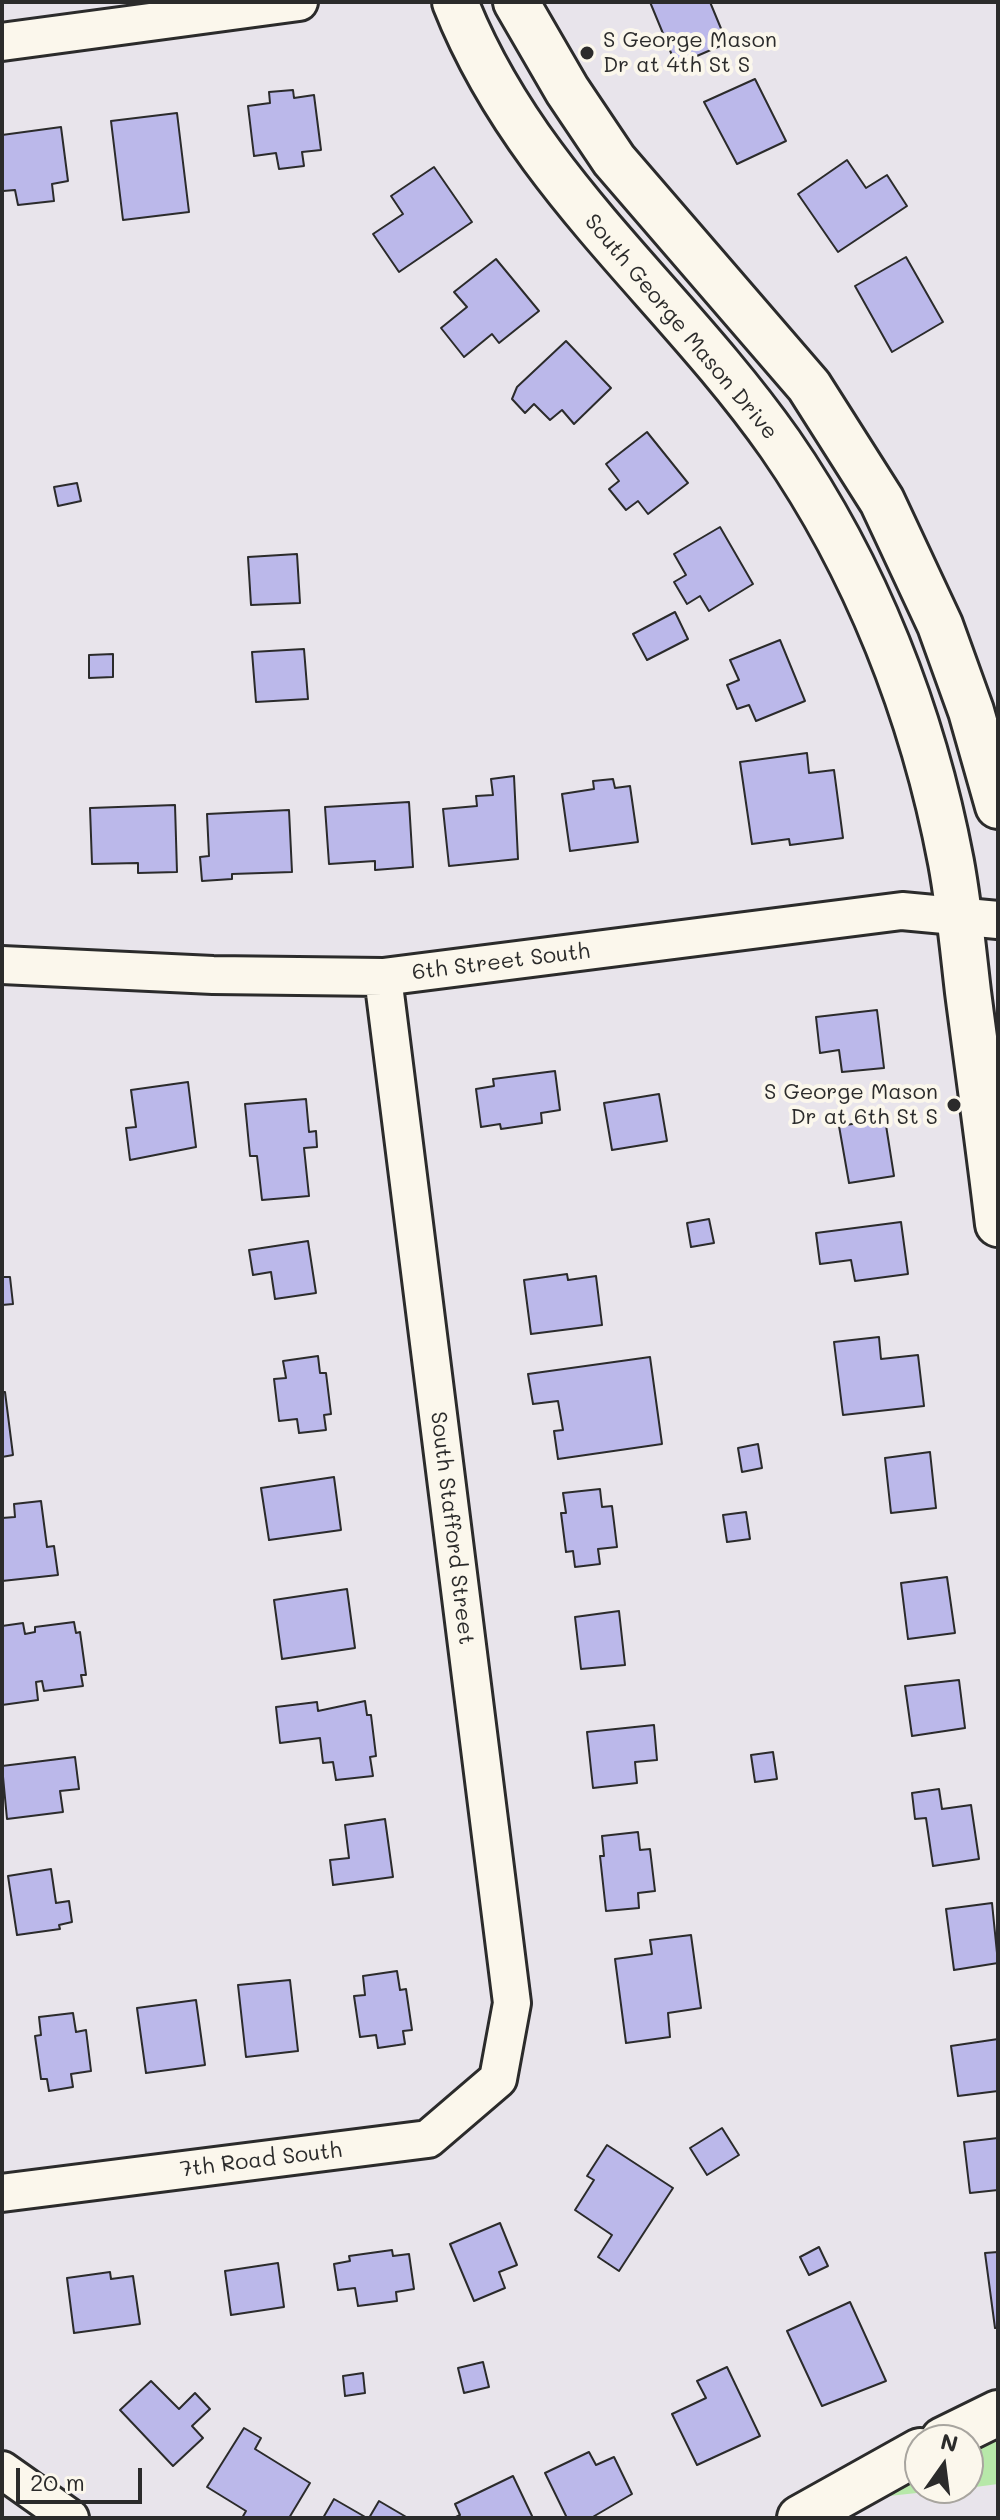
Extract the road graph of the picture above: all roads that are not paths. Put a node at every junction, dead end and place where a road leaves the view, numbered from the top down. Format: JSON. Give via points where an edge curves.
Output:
{"nodes":[{"id":1,"x":299,"y":2,"type":"edge"},
{"id":2,"x":455,"y":2,"type":"edge"},
{"id":3,"x":516,"y":2,"type":"edge"},
{"id":4,"x":2,"y":42,"type":"edge"},
{"id":5,"x":998,"y":806,"type":"edge"},
{"id":6,"x":979,"y":918,"type":"edge"},
{"id":7,"x":2,"y":965,"type":"edge"},
{"id":8,"x":383,"y":977,"type":"junction"},
{"id":9,"x":998,"y":1224,"type":"edge"},
{"id":10,"x":498,"y":2079,"type":"joint"},
{"id":11,"x":2,"y":2193,"type":"edge"},
{"id":12,"x":998,"y":2413,"type":"edge"},
{"id":13,"x":976,"y":2424,"type":"edge"},
{"id":14,"x":904,"y":2460,"type":"edge"},
{"id":15,"x":2,"y":2470,"type":"edge"},
{"id":16,"x":70,"y":2518,"type":"edge"},
{"id":17,"x":800,"y":2518,"type":"edge"}],
"edges":[{"from":1,"to":4,"type":"street"},
{"from":2,"to":6,"type":"main road","name":"South George Mason Drive","via":[[495,81],[560,182],[720,367],[780,444],[829,521],[871,604],[911,708]]},
{"from":3,"to":5,"type":"main road","via":[[614,160],[809,386],[882,501],[940,625]]},
{"from":6,"to":8,"type":"street","name":"6th Street South","via":[[902,911]]},
{"from":6,"to":9,"type":"main road","name":"South George Mason Drive"},
{"from":7,"to":8,"type":"street","name":"6th Street South"},
{"from":8,"to":10,"type":"street","name":"South Stafford Street","via":[[512,2003]]},
{"from":10,"to":11,"type":"street","name":"7th Road South","via":[[428,2139]]},
{"from":12,"to":13,"type":"main road"},
{"from":14,"to":17,"type":"main road"},
{"from":15,"to":16,"type":"street"}]}
